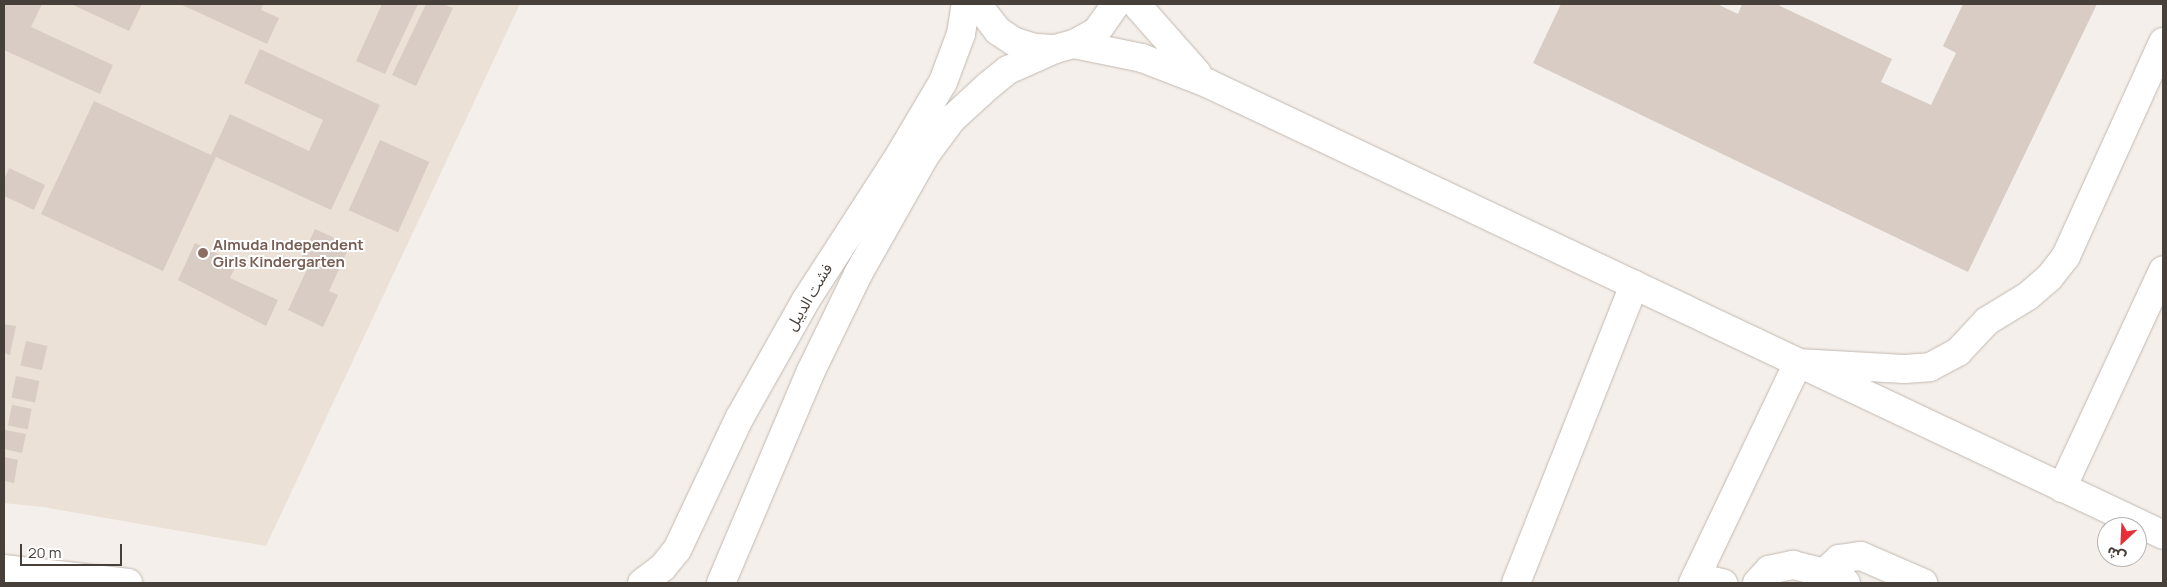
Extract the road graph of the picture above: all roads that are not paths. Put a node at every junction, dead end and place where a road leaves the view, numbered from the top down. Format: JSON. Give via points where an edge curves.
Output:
{"nodes":[{"id":1,"x":966,"y":4,"type":"edge"},
{"id":2,"x":977,"y":4,"type":"edge"},
{"id":3,"x":1116,"y":4,"type":"edge"},
{"id":4,"x":1136,"y":4,"type":"edge"},
{"id":5,"x":2163,"y":42,"type":"edge"},
{"id":6,"x":1065,"y":46,"type":"junction"},
{"id":7,"x":1207,"y":83,"type":"junction"},
{"id":8,"x":2163,"y":270,"type":"edge"},
{"id":9,"x":1634,"y":286,"type":"junction"},
{"id":10,"x":1798,"y":363,"type":"junction"},
{"id":11,"x":2062,"y":488,"type":"junction"},
{"id":12,"x":2163,"y":535,"type":"edge"},
{"id":13,"x":4,"y":569,"type":"edge"},
{"id":14,"x":1835,"y":578,"type":"edge"},
{"id":15,"x":1694,"y":580,"type":"edge"},
{"id":16,"x":128,"y":583,"type":"edge"},
{"id":17,"x":642,"y":583,"type":"edge"},
{"id":18,"x":721,"y":583,"type":"edge"},
{"id":19,"x":1516,"y":583,"type":"edge"},
{"id":20,"x":1723,"y":583,"type":"edge"},
{"id":21,"x":1757,"y":583,"type":"edge"},
{"id":22,"x":1923,"y":583,"type":"edge"}],
"edges":[{"from":1,"to":17,"type":"street","name":"فشت الديبل","via":[[961,34],[943,82],[806,300],[740,417],[677,550],[663,567]]},
{"from":2,"to":6,"type":"street","via":[[998,31],[1015,42],[1035,48]]},
{"from":3,"to":6,"type":"street","name":"فشت الديبل","via":[[1097,30]]},
{"from":4,"to":7,"type":"street","via":[[1162,37]]},
{"from":5,"to":10,"type":"street","via":[[2066,256],[2049,278],[1987,321],[1958,352],[1930,367],[1904,369]]},
{"from":6,"to":7,"type":"street","via":[[1142,58]]},
{"from":6,"to":18,"type":"street","name":"فشت الديبل","via":[[1008,70],[952,119],[926,154],[858,274],[811,371]]},
{"from":7,"to":9,"type":"street"},
{"from":8,"to":11,"type":"street"},
{"from":9,"to":10,"type":"street"},
{"from":9,"to":19,"type":"street"},
{"from":10,"to":11,"type":"street"},
{"from":10,"to":15,"type":"street"},
{"from":11,"to":12,"type":"street"},
{"from":13,"to":16,"type":"street"},
{"from":14,"to":21,"type":"street","via":[[1793,564],[1769,570]]},
{"from":14,"to":22,"type":"street","via":[[1839,558],[1861,556]]},
{"from":15,"to":20,"type":"street"}]}
